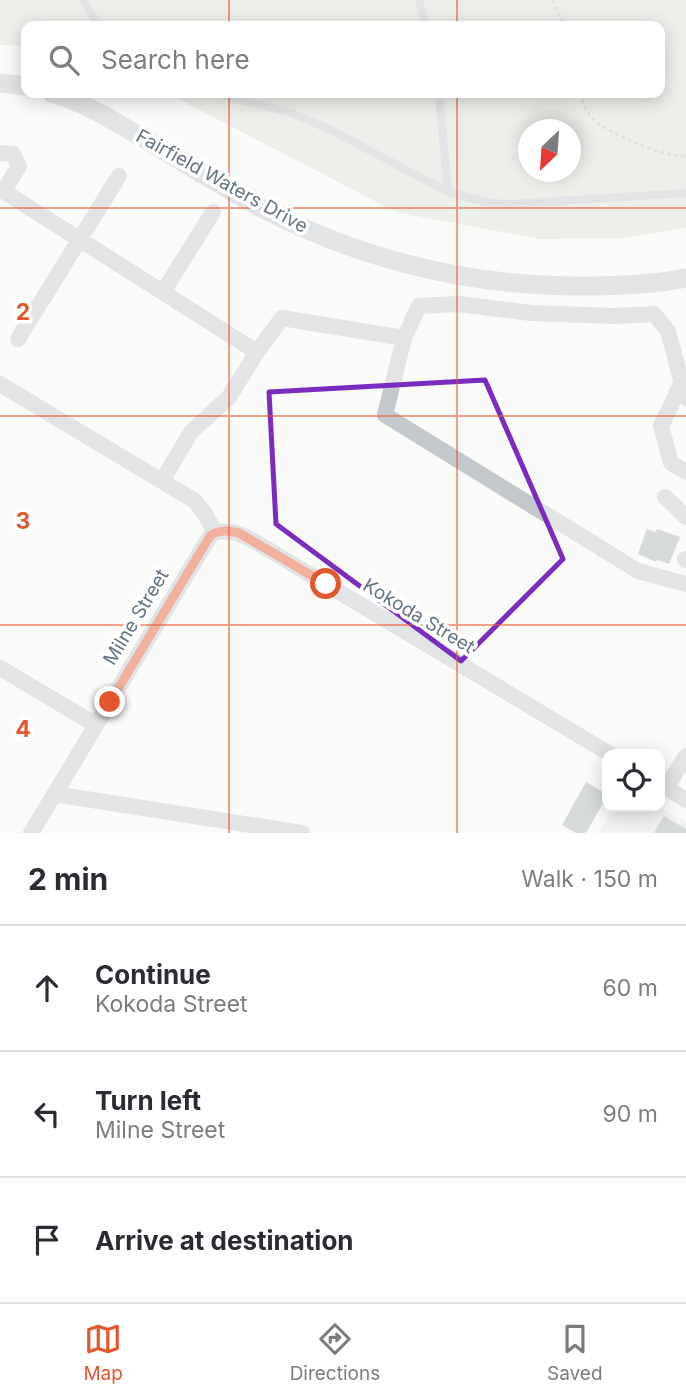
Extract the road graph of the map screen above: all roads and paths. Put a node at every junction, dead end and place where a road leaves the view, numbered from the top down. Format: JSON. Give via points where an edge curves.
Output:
{"nodes":[{"id":1,"x":83,"y":0,"type":"edge"},
{"id":2,"x":419,"y":0,"type":"edge"},
{"id":3,"x":553,"y":0,"type":"edge"},
{"id":4,"x":96,"y":21,"type":"edge"},
{"id":5,"x":425,"y":21,"type":"edge"},
{"id":6,"x":562,"y":21,"type":"edge"},
{"id":7,"x":0,"y":82,"type":"edge"},
{"id":8,"x":21,"y":85,"type":"edge"},
{"id":9,"x":70,"y":98,"type":"edge"},
{"id":10,"x":234,"y":98,"type":"edge"},
{"id":11,"x":439,"y":98,"type":"edge"},
{"id":12,"x":581,"y":98,"type":"edge"},
{"id":13,"x":0,"y":153,"type":"edge"},
{"id":14,"x":686,"y":156,"type":"edge"},
{"id":15,"x":119,"y":176,"type":"dead end"},
{"id":16,"x":2,"y":190,"type":"edge"},
{"id":17,"x":448,"y":192,"type":"junction"},
{"id":18,"x":686,"y":193,"type":"edge"},
{"id":19,"x":213,"y":212,"type":"dead end"},
{"id":20,"x":80,"y":239,"type":"junction"},
{"id":21,"x":686,"y":278,"type":"edge"},
{"id":22,"x":163,"y":292,"type":"junction"},
{"id":23,"x":404,"y":338,"type":"junction"},
{"id":24,"x":18,"y":339,"type":"dead end"},
{"id":25,"x":257,"y":352,"type":"junction"},
{"id":26,"x":0,"y":384,"type":"edge"},
{"id":27,"x":684,"y":390,"type":"edge"},
{"id":28,"x":686,"y":472,"type":"edge"},
{"id":29,"x":162,"y":481,"type":"junction"},
{"id":30,"x":665,"y":498,"type":"dead end"},
{"id":31,"x":686,"y":517,"type":"edge"},
{"id":32,"x":215,"y":533,"type":"junction"},
{"id":33,"x":686,"y":584,"type":"edge"},
{"id":34,"x":0,"y":668,"type":"edge"},
{"id":35,"x":96,"y":725,"type":"junction"},
{"id":36,"x":602,"y":749,"type":"edge"},
{"id":37,"x":686,"y":756,"type":"edge"},
{"id":38,"x":665,"y":783,"type":"edge"},
{"id":39,"x":665,"y":787,"type":"edge"},
{"id":40,"x":54,"y":794,"type":"junction"},
{"id":41,"x":686,"y":800,"type":"edge"},
{"id":42,"x":31,"y":833,"type":"edge"},
{"id":43,"x":302,"y":833,"type":"edge"}],
"edges":[{"from":1,"to":4,"type":"lane"},
{"from":2,"to":5,"type":"lane"},
{"from":3,"to":6,"type":"path"},
{"from":7,"to":8,"type":"street"},
{"from":9,"to":21,"type":"street","name":"Fairfield Waters Drive","via":[[244,199],[307,230],[422,269],[546,286],[613,286]]},
{"from":10,"to":17,"type":"lane","via":[[331,130]]},
{"from":11,"to":17,"type":"lane"},
{"from":12,"to":14,"type":"path","via":[[594,121],[605,128],[654,151]]},
{"from":13,"to":16,"type":"street","via":[[13,154],[19,166]]},
{"from":15,"to":20,"type":"street"},
{"from":16,"to":20,"type":"street"},
{"from":17,"to":18,"type":"lane","via":[[510,204]]},
{"from":19,"to":22,"type":"street"},
{"from":20,"to":22,"type":"street"},
{"from":20,"to":24,"type":"street"},
{"from":22,"to":25,"type":"street"},
{"from":23,"to":25,"type":"street","via":[[282,318]]},
{"from":23,"to":27,"type":"street","via":[[419,306],[458,304],[603,316],[654,314],[668,331]]},
{"from":23,"to":33,"type":"street","via":[[385,415],[638,571]]},
{"from":25,"to":29,"type":"street","via":[[229,397],[191,432]]},
{"from":26,"to":29,"type":"street"},
{"from":27,"to":28,"type":"street","via":[[661,426],[671,463]]},
{"from":29,"to":32,"type":"street","via":[[200,506]]},
{"from":30,"to":31,"type":"street"},
{"from":32,"to":35,"type":"street","name":"Milne Street"},
{"from":32,"to":36,"type":"street","name":"Kokoda Street","via":[[239,533],[254,541]]},
{"from":34,"to":35,"type":"street"},
{"from":35,"to":40,"type":"street","name":"Milne Street"},
{"from":37,"to":38,"type":"street"},
{"from":39,"to":41,"type":"street"},
{"from":40,"to":42,"type":"street","name":"Milne Street"},
{"from":40,"to":43,"type":"street"}]}
